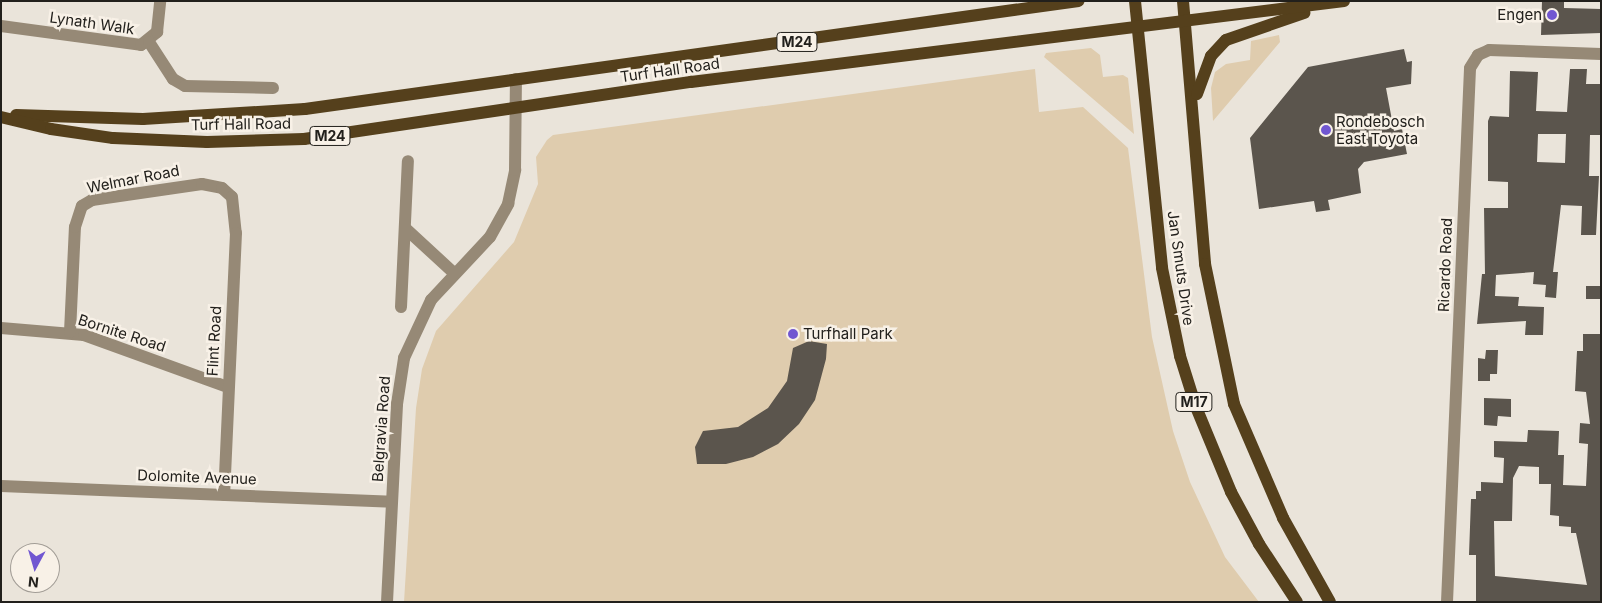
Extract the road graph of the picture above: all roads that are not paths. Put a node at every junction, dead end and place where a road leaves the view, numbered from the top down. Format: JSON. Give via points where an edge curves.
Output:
{"nodes":[{"id":1,"x":160,"y":1,"type":"edge"},
{"id":2,"x":1024,"y":1,"type":"edge"},
{"id":3,"x":1078,"y":1,"type":"edge"},
{"id":4,"x":1135,"y":1,"type":"edge"},
{"id":5,"x":1183,"y":1,"type":"edge"},
{"id":6,"x":1339,"y":2,"type":"edge"},
{"id":7,"x":983,"y":17,"type":"junction"},
{"id":8,"x":1186,"y":24,"type":"junction"},
{"id":9,"x":1,"y":26,"type":"edge"},
{"id":10,"x":1137,"y":29,"type":"junction"},
{"id":11,"x":149,"y":42,"type":"junction"},
{"id":12,"x":1601,"y":54,"type":"edge"},
{"id":13,"x":516,"y":79,"type":"junction"},
{"id":14,"x":273,"y":88,"type":"dead end"},
{"id":15,"x":1195,"y":108,"type":"junction"},
{"id":16,"x":516,"y":110,"type":"junction"},
{"id":17,"x":1,"y":115,"type":"edge"},
{"id":18,"x":408,"y":161,"type":"dead end"},
{"id":19,"x":226,"y":191,"type":"joint"},
{"id":20,"x":405,"y":228,"type":"junction"},
{"id":21,"x":454,"y":273,"type":"junction"},
{"id":22,"x":401,"y":307,"type":"dead end"},
{"id":23,"x":1,"y":328,"type":"edge"},
{"id":24,"x":70,"y":332,"type":"junction"},
{"id":25,"x":228,"y":387,"type":"junction"},
{"id":26,"x":1,"y":486,"type":"edge"},
{"id":27,"x":224,"y":495,"type":"junction"},
{"id":28,"x":392,"y":502,"type":"junction"},
{"id":29,"x":387,"y":602,"type":"edge"},
{"id":30,"x":1297,"y":602,"type":"edge"},
{"id":31,"x":1330,"y":602,"type":"edge"},
{"id":32,"x":1447,"y":602,"type":"edge"}],
"edges":[{"from":1,"to":11,"type":"street","via":[[158,28]]},
{"from":2,"to":7,"type":"main road"},
{"from":3,"to":7,"type":"main road","name":"Turf Hall Road","number":"M24"},
{"from":4,"to":10,"type":"main road","name":"Jan Smuts Drive","number":"M17"},
{"from":5,"to":8,"type":"main road","name":"Jan Smuts Drive","number":"M17"},
{"from":6,"to":8,"type":"main road","name":"Turf Hall Road","number":"M24"},
{"from":6,"to":15,"type":"main road","via":[[1226,40],[1211,56],[1199,80]]},
{"from":7,"to":13,"type":"main road","name":"Turf Hall Road","number":"M24"},
{"from":8,"to":10,"type":"main road","name":"Turf Hall Road","number":"M24"},
{"from":8,"to":15,"type":"main road","name":"Jan Smuts Drive","number":"M17"},
{"from":9,"to":11,"type":"street","name":"Lynath Walk","via":[[132,46]]},
{"from":10,"to":16,"type":"main road","name":"Turf Hall Road","number":"M24","via":[[691,82]]},
{"from":10,"to":30,"type":"main road","name":"Jan Smuts Drive","number":"M17","via":[[1162,268],[1186,376],[1231,492]]},
{"from":11,"to":14,"type":"street","via":[[173,79],[185,86]]},
{"from":12,"to":32,"type":"street","name":"Ricardo Road","via":[[1490,50],[1478,55],[1470,68]]},
{"from":13,"to":16,"type":"street","name":"Belgravia Road"},
{"from":13,"to":17,"type":"main road","name":"Turf Hall Road","number":"M24","via":[[257,114],[96,120]]},
{"from":15,"to":31,"type":"main road","name":"Jan Smuts Drive","number":"M17","via":[[1205,264],[1234,404],[1279,510]]},
{"from":16,"to":17,"type":"main road","name":"Turf Hall Road","number":"M24","via":[[365,132],[254,142],[113,138],[51,129]]},
{"from":16,"to":21,"type":"street","name":"Belgravia Road","via":[[515,170],[508,204],[490,237]]},
{"from":18,"to":20,"type":"street"},
{"from":19,"to":24,"type":"street","name":"Welmar Road","via":[[196,184],[92,200],[82,206],[75,227]]},
{"from":19,"to":25,"type":"street","name":"Flint Road","via":[[235,203],[236,215]]},
{"from":20,"to":21,"type":"street"},
{"from":20,"to":22,"type":"street"},
{"from":21,"to":28,"type":"street","name":"Belgravia Road","via":[[424,312],[404,358],[397,404]]},
{"from":23,"to":24,"type":"street","name":"Bornite Road"},
{"from":24,"to":25,"type":"street","name":"Bornite Road"},
{"from":25,"to":27,"type":"street","name":"Flint Road"},
{"from":26,"to":27,"type":"street","name":"Dolomite Avenue"},
{"from":27,"to":28,"type":"street","name":"Dolomite Avenue"},
{"from":28,"to":29,"type":"street","name":"Belgravia Road"}]}
